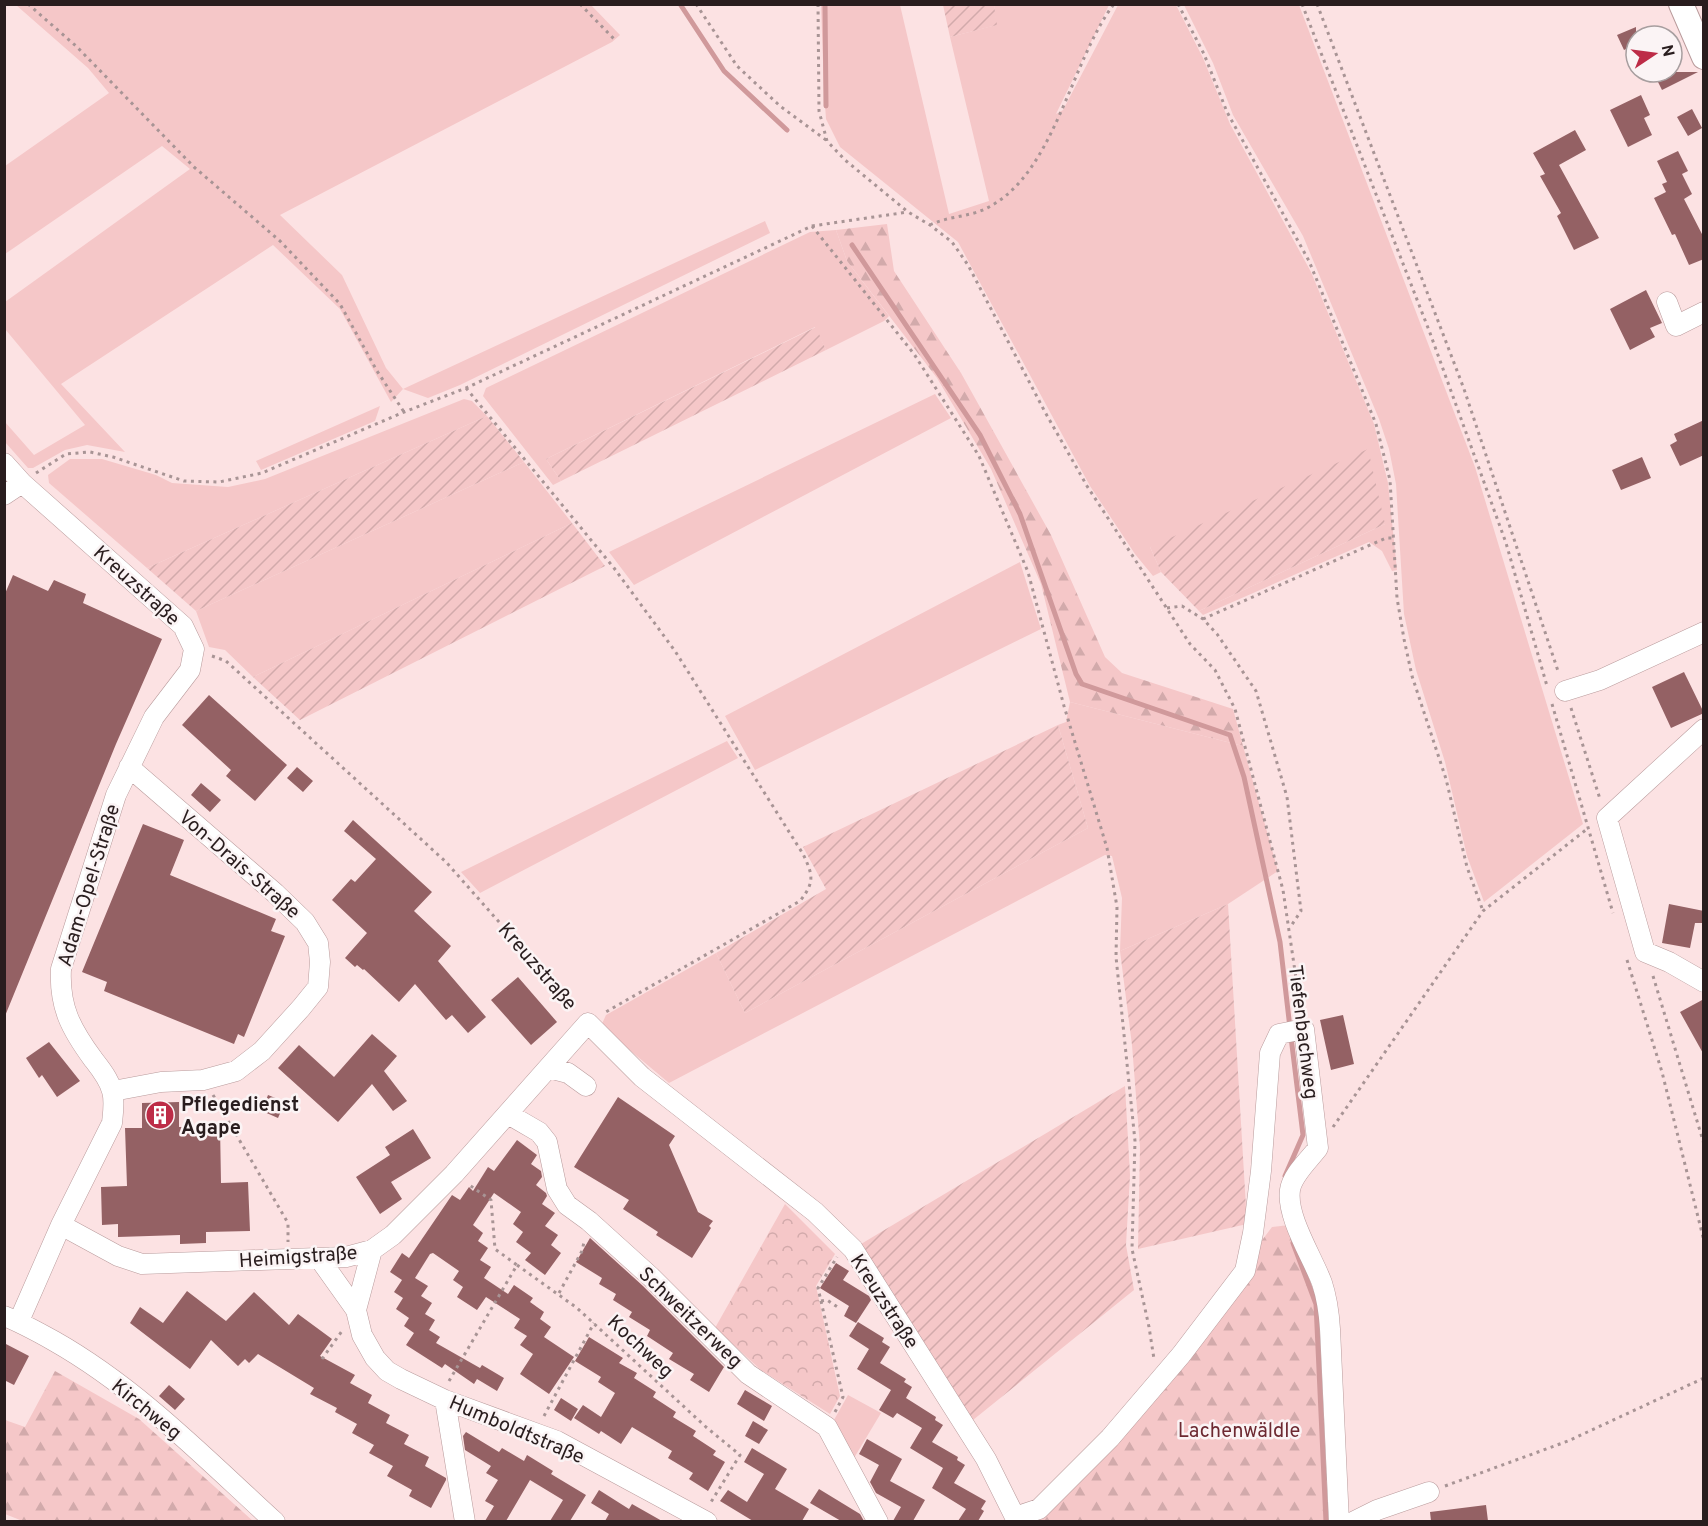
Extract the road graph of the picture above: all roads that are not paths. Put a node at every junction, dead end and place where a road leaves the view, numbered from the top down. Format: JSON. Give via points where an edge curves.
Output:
{"nodes":[{"id":1,"x":1682,"y":4,"type":"edge"},
{"id":2,"x":1704,"y":57,"type":"edge"},
{"id":3,"x":1666,"y":302,"type":"dead end"},
{"id":4,"x":1704,"y":312,"type":"edge"},
{"id":5,"x":4,"y":463,"type":"edge"},
{"id":6,"x":22,"y":483,"type":"junction"},
{"id":7,"x":4,"y":495,"type":"edge"},
{"id":8,"x":1704,"y":632,"type":"edge"},
{"id":9,"x":194,"y":649,"type":"joint"},
{"id":10,"x":1555,"y":695,"type":"road end"},
{"id":11,"x":1704,"y":729,"type":"edge"},
{"id":12,"x":129,"y":767,"type":"junction"},
{"id":13,"x":1704,"y":982,"type":"edge"},
{"id":14,"x":588,"y":1023,"type":"joint"},
{"id":15,"x":549,"y":1068,"type":"junction"},
{"id":16,"x":586,"y":1086,"type":"dead end"},
{"id":17,"x":113,"y":1091,"type":"junction"},
{"id":18,"x":508,"y":1114,"type":"junction"},
{"id":19,"x":61,"y":1225,"type":"junction"},
{"id":20,"x":372,"y":1250,"type":"junction"},
{"id":21,"x":319,"y":1258,"type":"junction"},
{"id":22,"x":358,"y":1317,"type":"junction"},
{"id":23,"x":12,"y":1319,"type":"edge"},
{"id":24,"x":442,"y":1398,"type":"junction"},
{"id":25,"x":1429,"y":1492,"type":"road end"},
{"id":26,"x":1014,"y":1519,"type":"edge"},
{"id":27,"x":704,"y":1520,"type":"edge"},
{"id":28,"x":275,"y":1521,"type":"edge"},
{"id":29,"x":465,"y":1521,"type":"edge"},
{"id":30,"x":878,"y":1521,"type":"edge"},
{"id":31,"x":1339,"y":1521,"type":"edge"},
{"id":32,"x":1353,"y":1521,"type":"edge"}],
"edges":[{"from":1,"to":2,"type":"main road"},
{"from":3,"to":4,"type":"street","via":[[1676,326]]},
{"from":5,"to":6,"type":"street","name":"Kreuzstraße"},
{"from":6,"to":7,"type":"street"},
{"from":6,"to":9,"type":"street","name":"Kreuzstraße","via":[[183,626]]},
{"from":8,"to":10,"type":"street","via":[[1600,680]]},
{"from":9,"to":12,"type":"street","name":"Adam-Opel-Straße","via":[[190,670],[154,717]]},
{"from":11,"to":13,"type":"street","via":[[1607,818],[1646,952]]},
{"from":12,"to":17,"type":"street","name":"Adam-Opel-Straße","via":[[116,795],[61,969],[60,985],[68,1017]]},
{"from":12,"to":17,"type":"street","name":"Von-Drais-Straße","via":[[305,922],[318,943],[320,962],[318,987],[262,1051],[236,1071],[203,1080],[161,1082]]},
{"from":14,"to":15,"type":"street","name":"Heimigstraße"},
{"from":14,"to":26,"type":"street","name":"Kreuzstraße","via":[[642,1077],[770,1185],[815,1212],[853,1249],[986,1459]]},
{"from":15,"to":16,"type":"street","via":[[568,1073]]},
{"from":15,"to":18,"type":"street","name":"Heimigstraße"},
{"from":17,"to":19,"type":"street","via":[[111,1123]]},
{"from":18,"to":20,"type":"street","name":"Heimigstraße","via":[[454,1174]]},
{"from":18,"to":30,"type":"street","name":"Schweitzerweg","via":[[539,1132],[547,1142],[557,1189],[567,1205],[651,1277],[748,1374],[827,1427]]},
{"from":19,"to":21,"type":"street","name":"Heimigstraße","via":[[118,1256],[142,1264]]},
{"from":19,"to":23,"type":"street"},
{"from":20,"to":21,"type":"street","name":"Heimigstraße","via":[[346,1257]]},
{"from":20,"to":22,"type":"street"},
{"from":21,"to":22,"type":"street","name":"Humboldtstraße"},
{"from":22,"to":24,"type":"street","name":"Humboldtstraße","via":[[362,1335],[387,1371]]},
{"from":23,"to":28,"type":"street","name":"Kirchweg","via":[[80,1356],[148,1407]]},
{"from":24,"to":27,"type":"street","name":"Humboldtstraße","via":[[557,1441]]},
{"from":24,"to":29,"type":"street"},
{"from":25,"to":32,"type":"street"},
{"from":26,"to":31,"type":"street","name":"Tiefenbachweg","via":[[1039,1509],[1110,1438],[1181,1355],[1245,1271],[1254,1233],[1270,1053],[1279,1034],[1304,1029],[1318,1148],[1295,1178],[1290,1199],[1328,1307]]}]}
